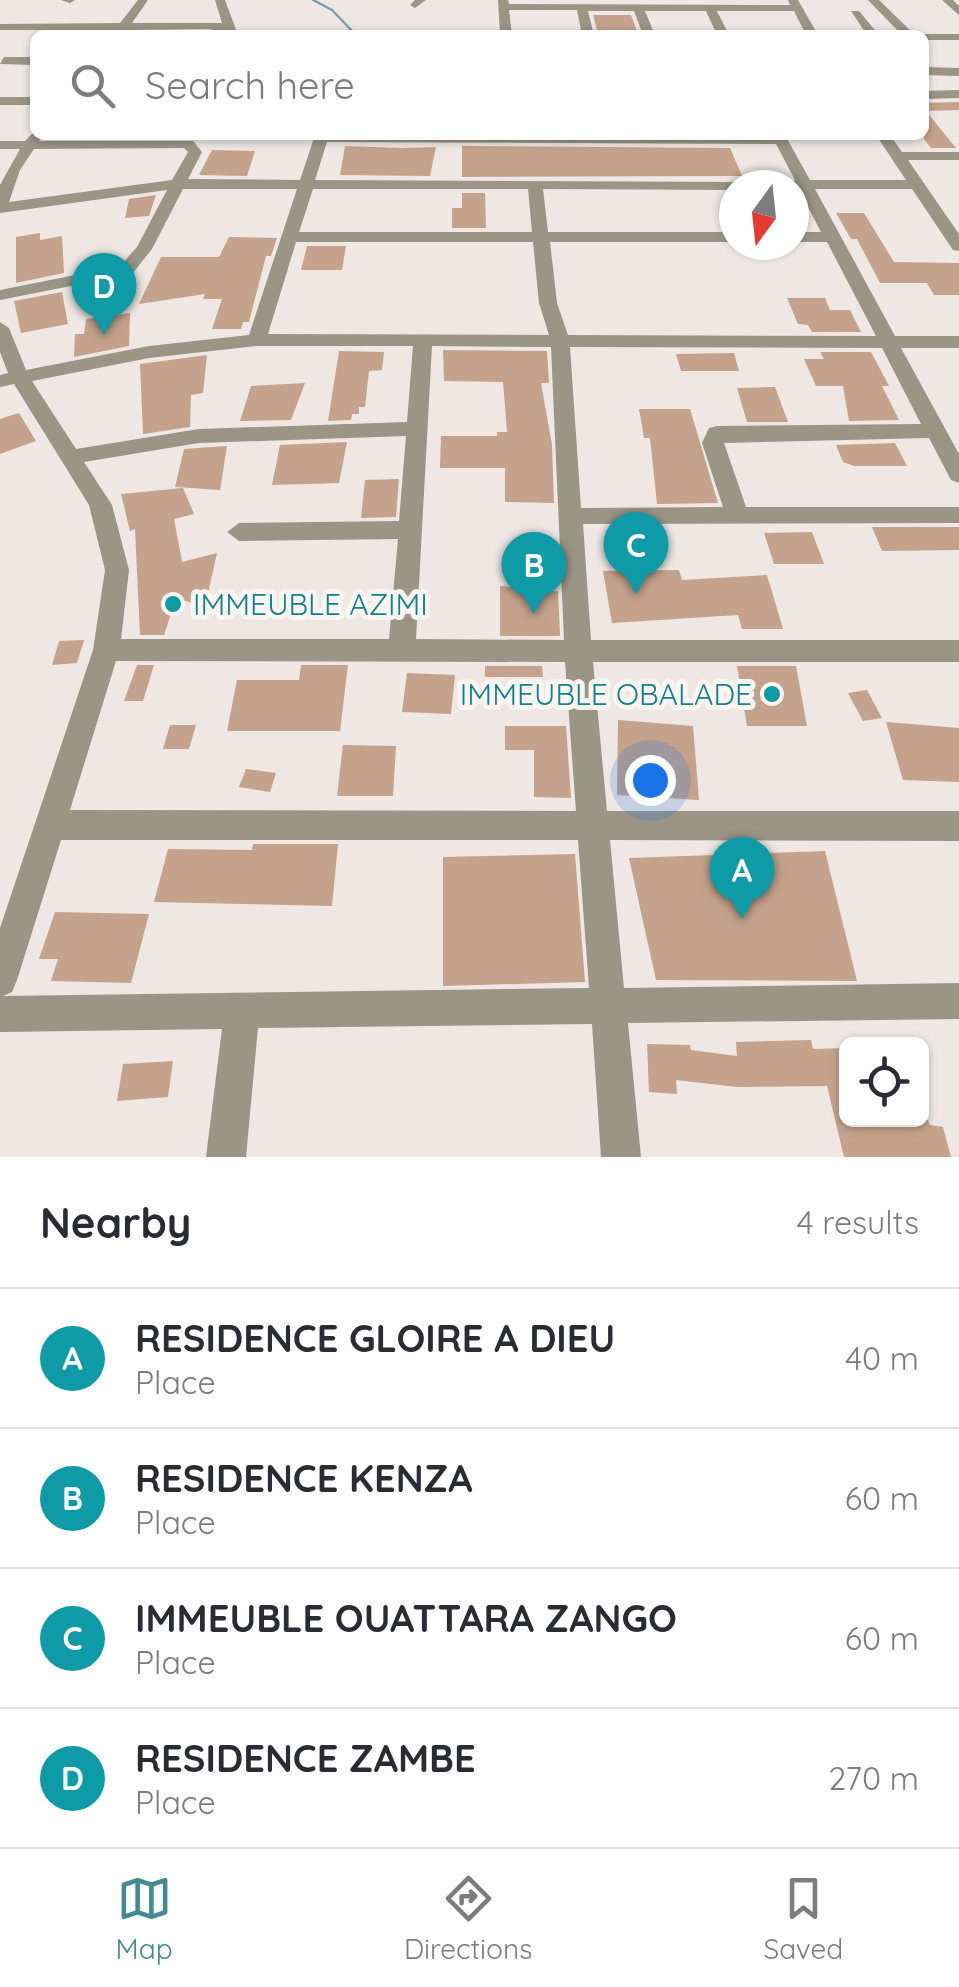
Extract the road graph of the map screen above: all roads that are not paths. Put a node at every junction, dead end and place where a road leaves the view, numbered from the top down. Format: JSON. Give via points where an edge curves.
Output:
{"nodes":[{"id":1,"x":143,"y":0,"type":"edge"},
{"id":2,"x":220,"y":0,"type":"edge"},
{"id":3,"x":873,"y":0,"type":"edge"},
{"id":4,"x":947,"y":0,"type":"edge"},
{"id":5,"x":504,"y":3,"type":"edge"},
{"id":6,"x":795,"y":4,"type":"edge"},
{"id":7,"x":582,"y":7,"type":"junction"},
{"id":8,"x":638,"y":8,"type":"junction"},
{"id":9,"x":710,"y":8,"type":"junction"},
{"id":10,"x":959,"y":12,"type":"edge"},
{"id":11,"x":854,"y":13,"type":"dead end"},
{"id":12,"x":0,"y":27,"type":"edge"},
{"id":13,"x":120,"y":30,"type":"edge"},
{"id":14,"x":230,"y":30,"type":"edge"},
{"id":15,"x":506,"y":30,"type":"edge"},
{"id":16,"x":587,"y":30,"type":"edge"},
{"id":17,"x":648,"y":30,"type":"edge"},
{"id":18,"x":721,"y":30,"type":"edge"},
{"id":19,"x":809,"y":30,"type":"edge"},
{"id":20,"x":869,"y":30,"type":"edge"},
{"id":21,"x":904,"y":30,"type":"edge"},
{"id":22,"x":929,"y":37,"type":"edge"},
{"id":23,"x":959,"y":37,"type":"edge"},
{"id":24,"x":30,"y":61,"type":"edge"},
{"id":25,"x":1,"y":63,"type":"edge"},
{"id":26,"x":929,"y":72,"type":"edge"},
{"id":27,"x":959,"y":72,"type":"edge"},
{"id":28,"x":929,"y":94,"type":"edge"},
{"id":29,"x":959,"y":94,"type":"edge"},
{"id":30,"x":0,"y":101,"type":"edge"},
{"id":31,"x":30,"y":101,"type":"edge"},
{"id":32,"x":31,"y":140,"type":"edge"},
{"id":33,"x":320,"y":140,"type":"edge"},
{"id":34,"x":780,"y":140,"type":"edge"},
{"id":35,"x":886,"y":140,"type":"edge"},
{"id":36,"x":0,"y":145,"type":"edge"},
{"id":37,"x":897,"y":156,"type":"junction"},
{"id":38,"x":959,"y":156,"type":"edge"},
{"id":39,"x":793,"y":170,"type":"edge"},
{"id":40,"x":305,"y":183,"type":"junction"},
{"id":41,"x":180,"y":184,"type":"junction"},
{"id":42,"x":916,"y":184,"type":"junction"},
{"id":43,"x":534,"y":185,"type":"junction"},
{"id":44,"x":719,"y":185,"type":"edge"},
{"id":45,"x":809,"y":185,"type":"edge"},
{"id":46,"x":809,"y":201,"type":"edge"},
{"id":47,"x":930,"y":204,"type":"junction"},
{"id":48,"x":959,"y":204,"type":"edge"},
{"id":49,"x":0,"y":207,"type":"edge"},
{"id":50,"x":288,"y":237,"type":"junction"},
{"id":51,"x":540,"y":237,"type":"junction"},
{"id":52,"x":719,"y":237,"type":"edge"},
{"id":53,"x":809,"y":237,"type":"edge"},
{"id":54,"x":832,"y":237,"type":"junction"},
{"id":55,"x":959,"y":246,"type":"edge"},
{"id":56,"x":0,"y":296,"type":"edge"},
{"id":57,"x":0,"y":328,"type":"edge"},
{"id":58,"x":257,"y":340,"type":"junction"},
{"id":59,"x":423,"y":341,"type":"junction"},
{"id":60,"x":560,"y":341,"type":"junction"},
{"id":61,"x":888,"y":341,"type":"junction"},
{"id":62,"x":959,"y":342,"type":"edge"},
{"id":63,"x":9,"y":379,"type":"edge"},
{"id":64,"x":417,"y":429,"type":"junction"},
{"id":65,"x":936,"y":432,"type":"junction"},
{"id":66,"x":70,"y":458,"type":"junction"},
{"id":67,"x":959,"y":475,"type":"edge"},
{"id":68,"x":737,"y":515,"type":"junction"},
{"id":69,"x":959,"y":515,"type":"edge"},
{"id":70,"x":574,"y":516,"type":"junction"},
{"id":71,"x":408,"y":530,"type":"junction"},
{"id":72,"x":239,"y":532,"type":"dead end"},
{"id":73,"x":106,"y":650,"type":"junction"},
{"id":74,"x":402,"y":650,"type":"junction"},
{"id":75,"x":578,"y":650,"type":"junction"},
{"id":76,"x":959,"y":651,"type":"edge"},
{"id":77,"x":50,"y":824,"type":"junction"},
{"id":78,"x":594,"y":825,"type":"junction"},
{"id":79,"x":959,"y":826,"type":"edge"},
{"id":80,"x":0,"y":980,"type":"edge"},
{"id":81,"x":959,"y":1001,"type":"edge"},
{"id":82,"x":612,"y":1006,"type":"junction"},
{"id":83,"x":242,"y":1011,"type":"junction"},
{"id":84,"x":0,"y":1014,"type":"edge"},
{"id":85,"x":226,"y":1157,"type":"edge"},
{"id":86,"x":621,"y":1157,"type":"edge"}],
"edges":[{"from":1,"to":13,"type":"street"},
{"from":2,"to":14,"type":"street"},
{"from":3,"to":21,"type":"street"},
{"from":4,"to":10,"type":"street"},
{"from":5,"to":7,"type":"street"},
{"from":5,"to":15,"type":"street"},
{"from":6,"to":9,"type":"street"},
{"from":6,"to":19,"type":"street"},
{"from":7,"to":8,"type":"street"},
{"from":7,"to":16,"type":"street"},
{"from":8,"to":9,"type":"street"},
{"from":8,"to":17,"type":"street"},
{"from":9,"to":18,"type":"street"},
{"from":11,"to":20,"type":"street"},
{"from":12,"to":13,"type":"street"},
{"from":22,"to":23,"type":"street"},
{"from":24,"to":25,"type":"street"},
{"from":26,"to":27,"type":"street"},
{"from":28,"to":29,"type":"street"},
{"from":30,"to":31,"type":"street"},
{"from":32,"to":36,"type":"street"},
{"from":32,"to":41,"type":"street","via":[[188,144],[195,152]]},
{"from":32,"to":49,"type":"street"},
{"from":33,"to":40,"type":"street"},
{"from":34,"to":39,"type":"street"},
{"from":35,"to":37,"type":"street"},
{"from":37,"to":38,"type":"street"},
{"from":37,"to":42,"type":"street"},
{"from":40,"to":41,"type":"street"},
{"from":40,"to":43,"type":"street"},
{"from":40,"to":50,"type":"street"},
{"from":41,"to":49,"type":"street"},
{"from":41,"to":56,"type":"street","via":[[126,270]]},
{"from":42,"to":45,"type":"street"},
{"from":42,"to":47,"type":"street"},
{"from":43,"to":44,"type":"street"},
{"from":43,"to":51,"type":"street"},
{"from":46,"to":54,"type":"street"},
{"from":47,"to":48,"type":"street"},
{"from":47,"to":55,"type":"street"},
{"from":50,"to":51,"type":"street"},
{"from":50,"to":58,"type":"street"},
{"from":51,"to":52,"type":"street"},
{"from":51,"to":60,"type":"street"},
{"from":53,"to":54,"type":"street"},
{"from":54,"to":61,"type":"street"},
{"from":57,"to":63,"type":"street"},
{"from":58,"to":59,"type":"street"},
{"from":58,"to":63,"type":"street"},
{"from":59,"to":60,"type":"street"},
{"from":59,"to":64,"type":"street"},
{"from":60,"to":61,"type":"street"},
{"from":60,"to":70,"type":"street"},
{"from":61,"to":62,"type":"street"},
{"from":61,"to":65,"type":"street"},
{"from":63,"to":66,"type":"street"},
{"from":64,"to":66,"type":"street","via":[[206,433]]},
{"from":64,"to":71,"type":"street"},
{"from":65,"to":67,"type":"street"},
{"from":65,"to":68,"type":"street","via":[[717,433],[713,443]]},
{"from":66,"to":73,"type":"street","via":[[100,505],[117,570]]},
{"from":68,"to":69,"type":"street"},
{"from":68,"to":70,"type":"street"},
{"from":70,"to":75,"type":"street"},
{"from":71,"to":72,"type":"street"},
{"from":71,"to":74,"type":"street"},
{"from":73,"to":74,"type":"street"},
{"from":73,"to":77,"type":"street"},
{"from":74,"to":75,"type":"street"},
{"from":75,"to":76,"type":"street"},
{"from":75,"to":78,"type":"street"},
{"from":77,"to":78,"type":"street"},
{"from":77,"to":80,"type":"street"},
{"from":78,"to":79,"type":"street"},
{"from":78,"to":82,"type":"street"},
{"from":81,"to":82,"type":"street"},
{"from":82,"to":83,"type":"street"},
{"from":82,"to":86,"type":"street"},
{"from":83,"to":84,"type":"street"},
{"from":83,"to":85,"type":"street"}]}
